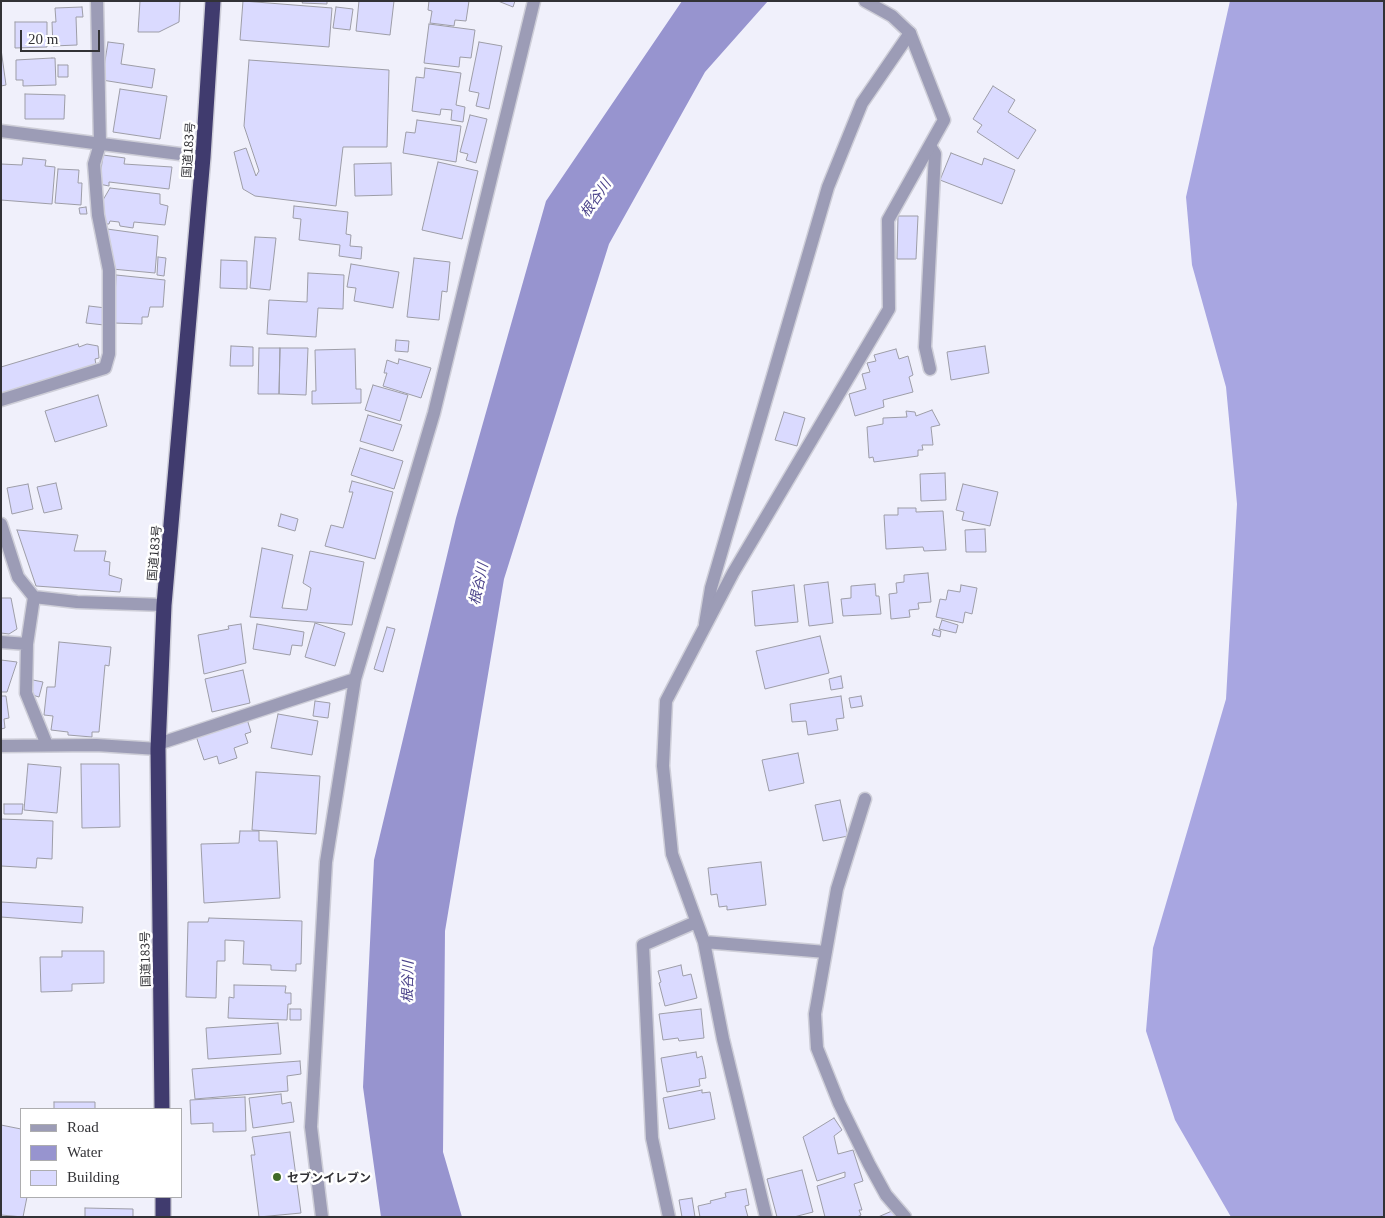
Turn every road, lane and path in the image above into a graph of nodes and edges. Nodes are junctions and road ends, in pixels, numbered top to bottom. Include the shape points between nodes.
1 (98, 1) edge
2 (213, 1) edge
3 (534, 1) edge
4 (865, 1) edge
5 (910, 33) junction
6 (1, 131) edge
7 (100, 144) junction
8 (930, 146) junction
9 (203, 157) junction
10 (930, 369) dead end
11 (1, 400) edge
12 (1, 524) edge
13 (3, 537) edge
14 (34, 597) junction
15 (164, 605) junction
16 (705, 626) junction
17 (1, 642) edge
18 (26, 644) junction
19 (355, 679) junction
20 (47, 745) junction
21 (1, 746) edge
22 (158, 746) junction
23 (865, 799) dead end
24 (696, 922) junction
25 (704, 942) junction
26 (826, 952) junction
27 (162, 1108) edge
28 (163, 1198) edge
29 (163, 1217) edge
30 (322, 1217) edge
31 (669, 1217) edge
32 (766, 1217) edge
33 (905, 1217) edge

1 - 7 street
2 - 9 highway, 国道183号
3 - 19 street via 434,413
4 - 5 street via 892,16
5 - 8 street via 944,120
5 - 16 street via 862,102 828,187 711,588
6 - 7 street
7 - 9 street
7 - 11 street via 94,164 110,296 109,354 105,368
8 - 10 street via 935,154 925,347
8 - 16 street via 888,220 889,309
9 - 15 highway, 国道183号
12 - 13 street
13 - 14 street via 18,577
14 - 15 street
14 - 18 street
15 - 22 highway, 国道183号
16 - 24 street via 666,701 663,766 672,854
17 - 18 street
18 - 20 street via 26,693
19 - 22 street
19 - 30 street via 326,862 311,1127
20 - 21 street
20 - 22 street
22 - 27 highway, 国道183号
23 - 26 street via 836,889
24 - 25 street
24 - 31 street via 642,945 652,1138
25 - 26 street
25 - 32 street via 723,1038
26 - 33 street via 815,1014 817,1048 838,1103 869,1164 886,1195
28 - 29 highway

